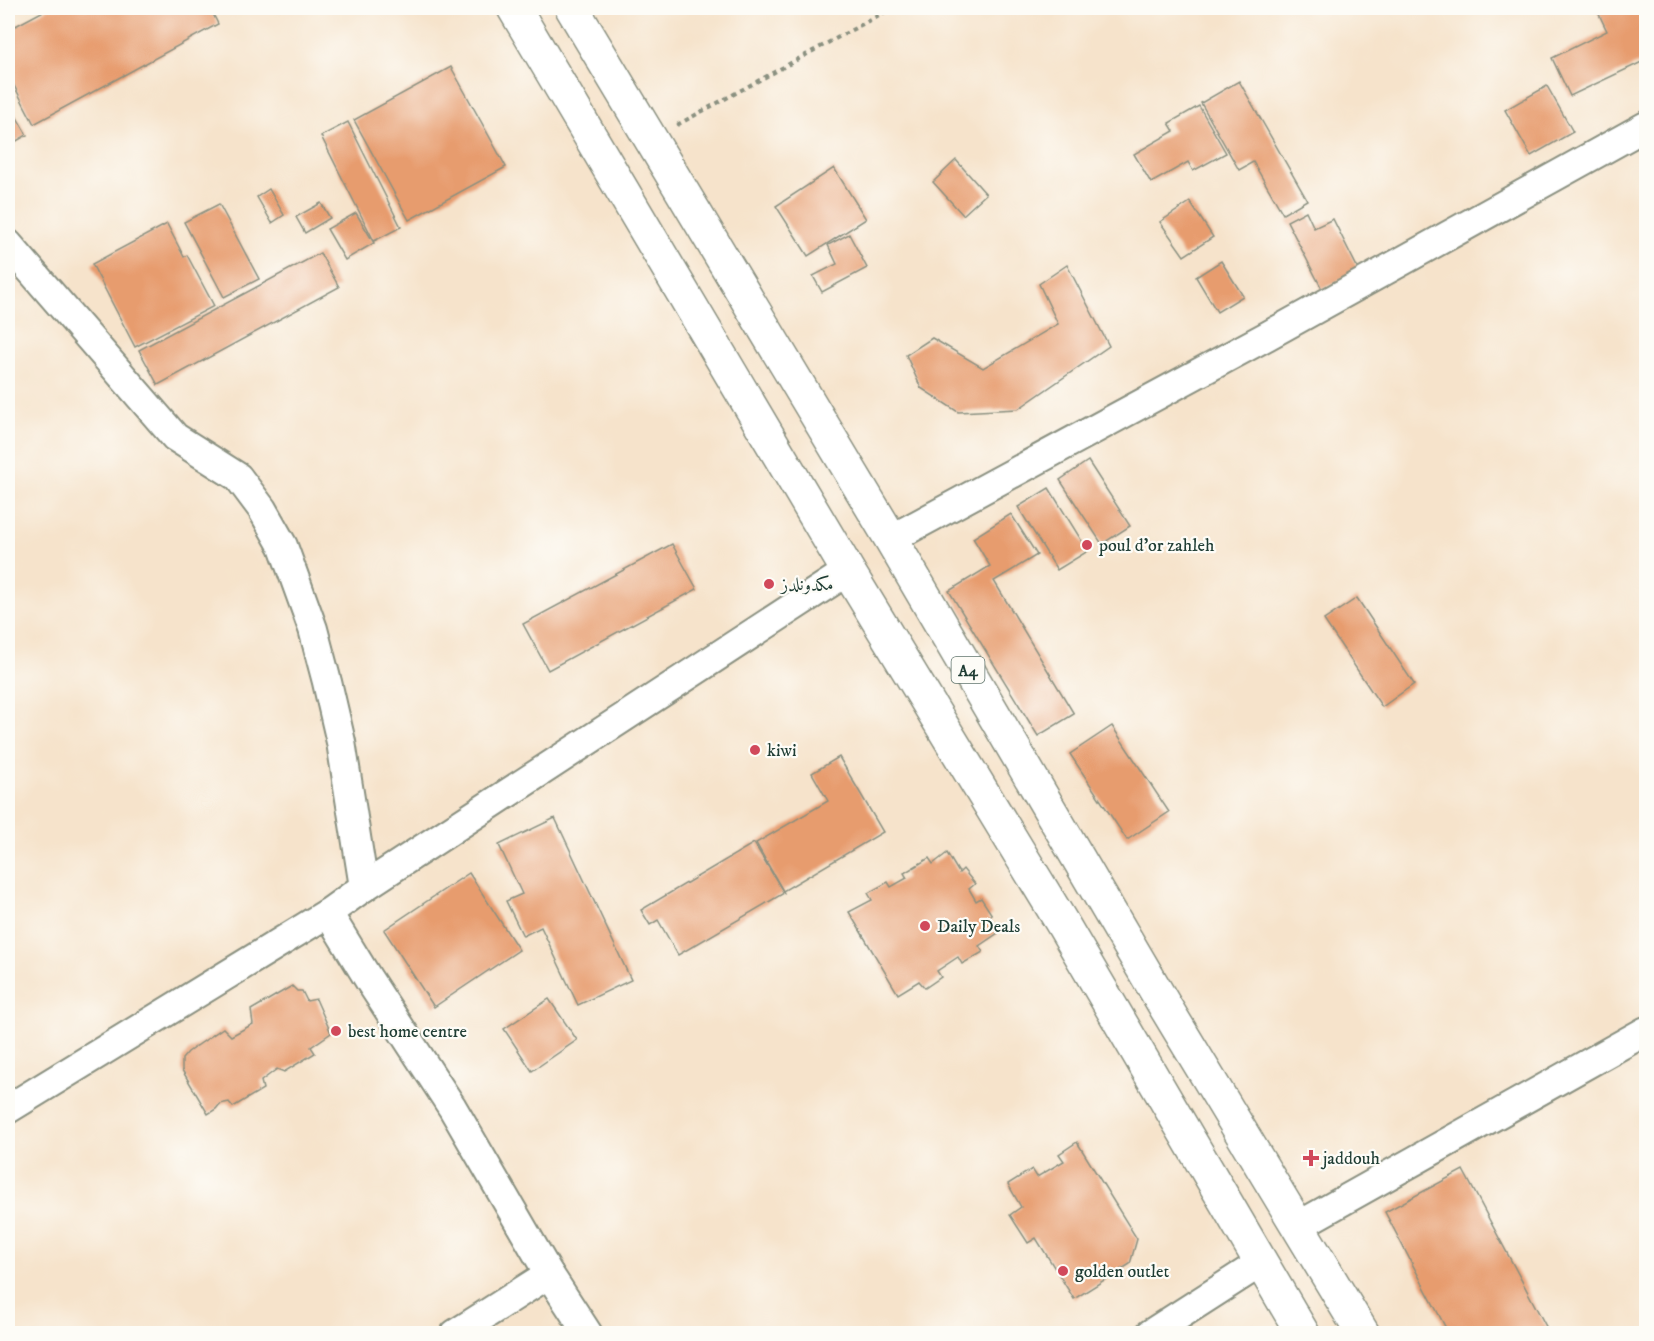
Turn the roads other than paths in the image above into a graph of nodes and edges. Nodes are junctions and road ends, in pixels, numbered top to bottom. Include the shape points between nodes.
1 (514, 8) edge
2 (572, 8) edge
3 (1647, 126) edge
4 (8, 244) edge
5 (891, 539) junction
6 (848, 571) junction
7 (364, 888) junction
8 (328, 913) junction
9 (1647, 1031) edge
10 (8, 1109) edge
11 (1298, 1226) junction
12 (1262, 1262) junction
13 (549, 1274) junction
14 (455, 1334) edge
15 (588, 1334) edge
16 (1150, 1334) edge
17 (1303, 1334) edge
18 (1363, 1334) edge

1 - 6 highway
2 - 5 highway, A4
3 - 5 street
4 - 7 street via 175,437 238,477 278,537 313,629 327,682 341,742
5 - 11 highway, A4
6 - 7 street
6 - 12 highway
7 - 8 street
8 - 10 street
8 - 13 street via 452,1107
9 - 11 street
11 - 18 highway, A4
12 - 16 street
12 - 17 highway
13 - 14 street
13 - 15 street

